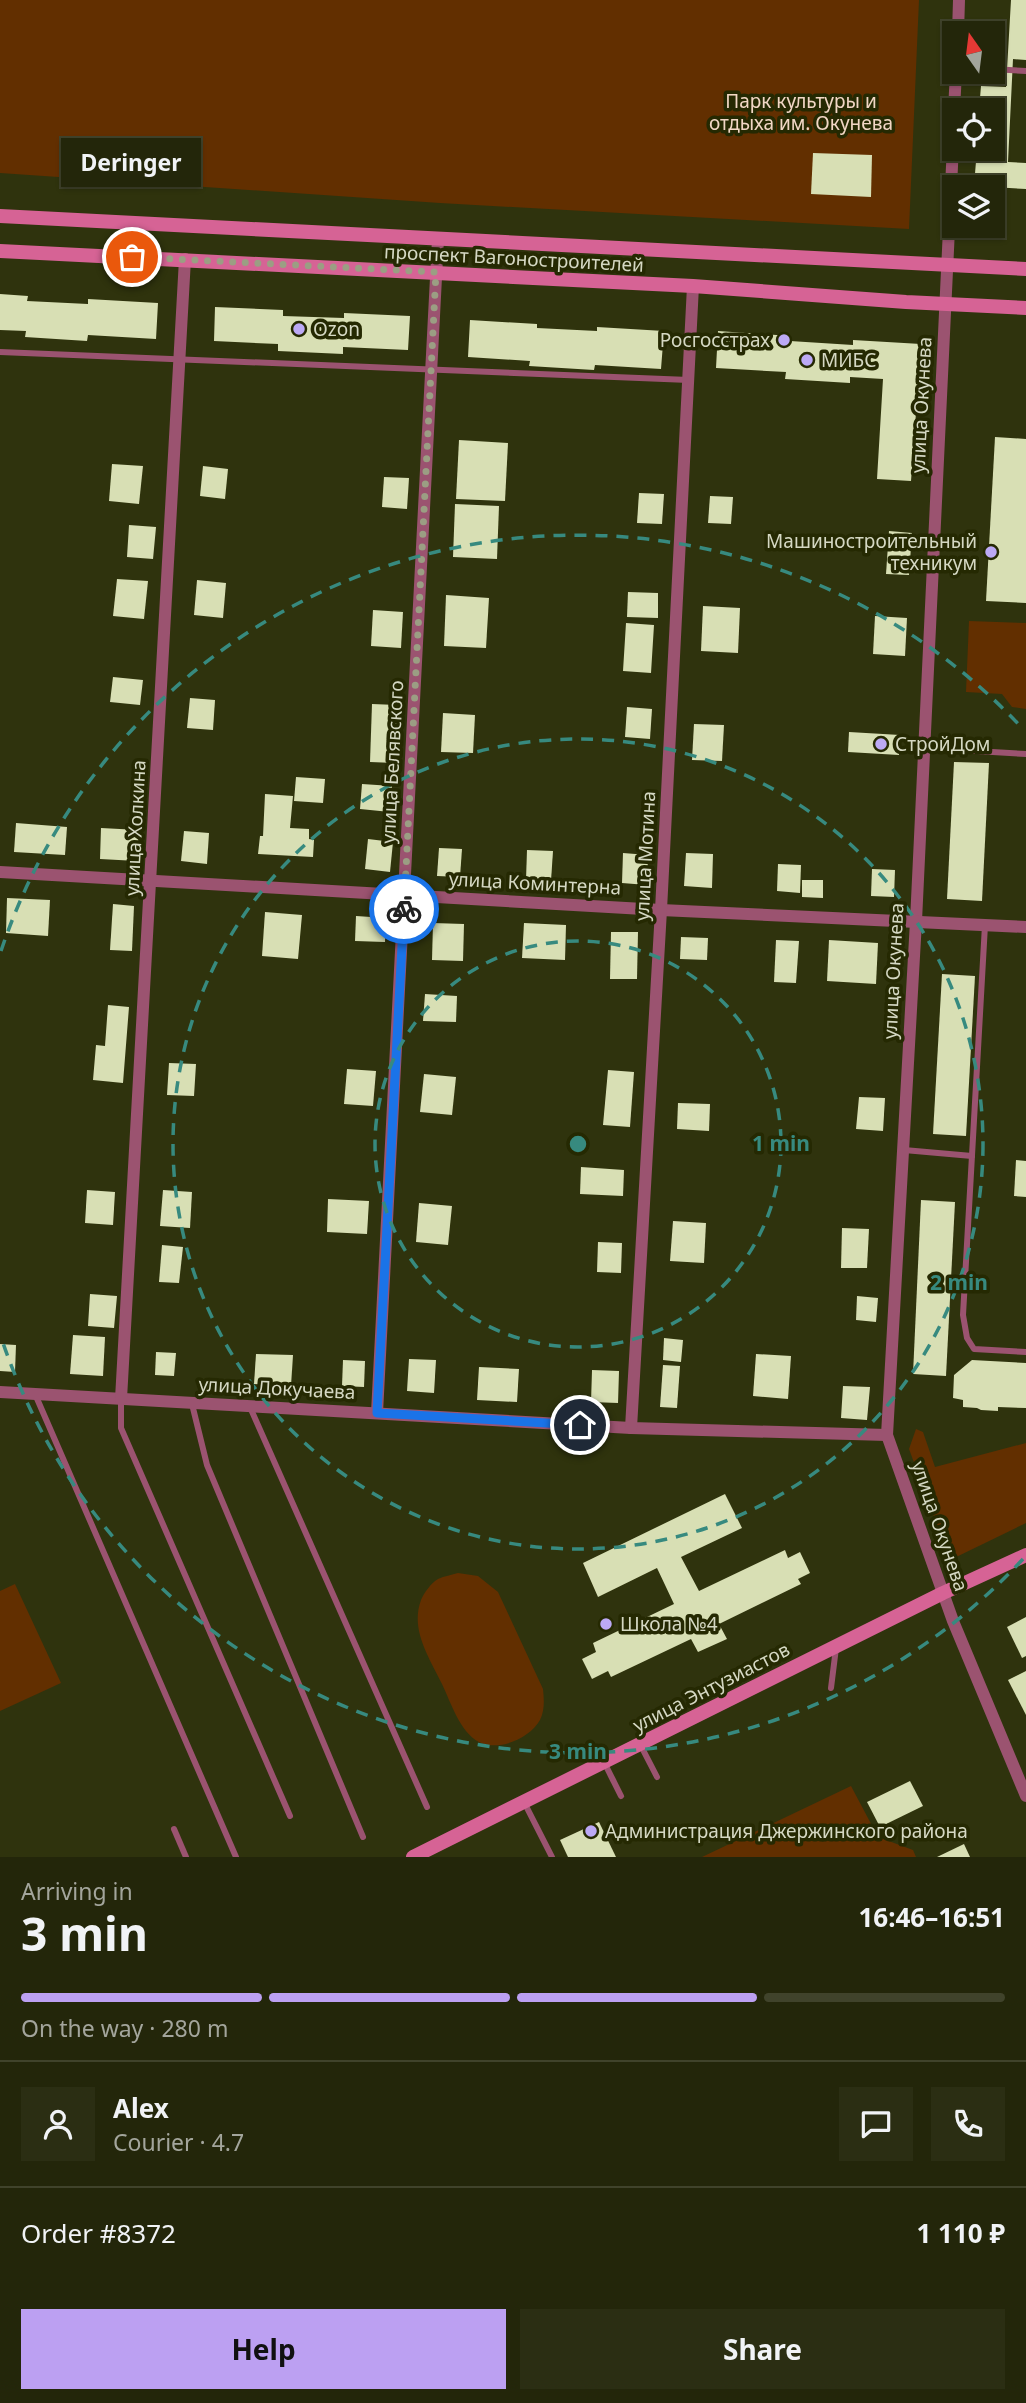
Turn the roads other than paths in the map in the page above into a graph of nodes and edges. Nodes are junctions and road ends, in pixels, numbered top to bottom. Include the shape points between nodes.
1 (959, 0) edge
2 (958, 21) edge
3 (1005, 70) edge
4 (1026, 71) edge
5 (952, 161) edge
6 (0, 216) edge
7 (438, 239) junction
8 (0, 251) edge
9 (185, 259) junction
10 (947, 265) junction
11 (1026, 269) edge
12 (436, 272) junction
13 (693, 286) junction
14 (945, 304) junction
15 (1026, 308) edge
16 (0, 352) edge
17 (180, 360) junction
18 (430, 369) junction
19 (688, 380) junction
20 (924, 748) junction
21 (1026, 754) edge
22 (0, 872) edge
23 (151, 882) junction
24 (405, 895) junction
25 (661, 910) junction
26 (916, 921) junction
27 (985, 925) junction
28 (1026, 928) edge
29 (903, 1150) junction
30 (972, 1156) junction
31 (1026, 1352) edge
32 (0, 1392) edge
33 (35, 1394) junction
34 (121, 1399) junction
35 (192, 1404) junction
36 (249, 1405) junction
37 (377, 1413) junction
38 (631, 1428) junction
39 (887, 1435) junction
40 (1026, 1555) edge
41 (943, 1592) junction
42 (837, 1646) junction
43 (831, 1688) dead end
44 (640, 1744) junction
45 (604, 1762) junction
46 (657, 1777) dead end
47 (621, 1796) dead end
48 (1026, 1796) edge
49 (524, 1802) junction
50 (427, 1807) dead end
51 (290, 1816) dead end
52 (174, 1829) dead end
53 (363, 1837) dead end
54 (186, 1857) edge
55 (236, 1857) edge
56 (413, 1857) edge
57 (552, 1857) edge

1 - 2 street
3 - 4 lane
5 - 10 street, улица Окунева
6 - 7 main road, проспект Вагоностроителей
7 - 10 main road, проспект Вагоностроителей
7 - 12 street, улица Белявского
8 - 9 main road, проспект Вагоностроителей
9 - 12 main road, проспект Вагоностроителей
9 - 17 street, улица Холкина
10 - 11 main road, проспект Вагоностроителей
10 - 14 street, улица Окунева
12 - 13 main road, проспект Вагоностроителей
12 - 18 street, улица Белявского
13 - 14 main road, проспект Вагоностроителей
13 - 19 street, улица Мотина
14 - 15 main road, проспект Вагоностроителей
14 - 20 street, улица Окунева
16 - 17 lane
17 - 18 lane
17 - 23 street, улица Холкина
18 - 19 lane
18 - 24 street, улица Белявского
19 - 25 street, улица Мотина
20 - 21 lane
20 - 26 street, улица Окунева
22 - 23 street, улица Коминтерна
23 - 24 street, улица Коминтерна
23 - 34 street, улица Холкина
24 - 25 street, улица Коминтерна
24 - 37 street, улица Белявского
25 - 26 street, улица Коминтерна
25 - 38 street, улица Мотина
26 - 27 street, улица Коминтерна
26 - 29 street, улица Окунева
27 - 28 street, улица Коминтерна
27 - 30 lane
29 - 30 lane
29 - 39 street, улица Окунева
30 - 31 lane via 962,1315 967,1338 974,1349
32 - 33 street, улица Докучаева
33 - 34 street, улица Докучаева
33 - 55 lane
34 - 35 street, улица Докучаева
34 - 51 lane via 121,1428
35 - 36 street, улица Докучаева
35 - 53 lane via 207,1465
36 - 37 street, улица Докучаева
36 - 50 lane
37 - 38 street, улица Докучаева
38 - 39 street, улица Докучаева
39 - 41 street, улица Окунева
40 - 41 main road, улица Энтузиастов
41 - 42 main road, улица Энтузиастов
41 - 48 street, улица Окунева
42 - 43 lane
42 - 44 main road, улица Энтузиастов
44 - 45 main road, улица Энтузиастов
44 - 46 lane
45 - 47 lane
45 - 49 main road, улица Энтузиастов
49 - 56 main road, улица Энтузиастов
49 - 57 lane
52 - 54 lane

